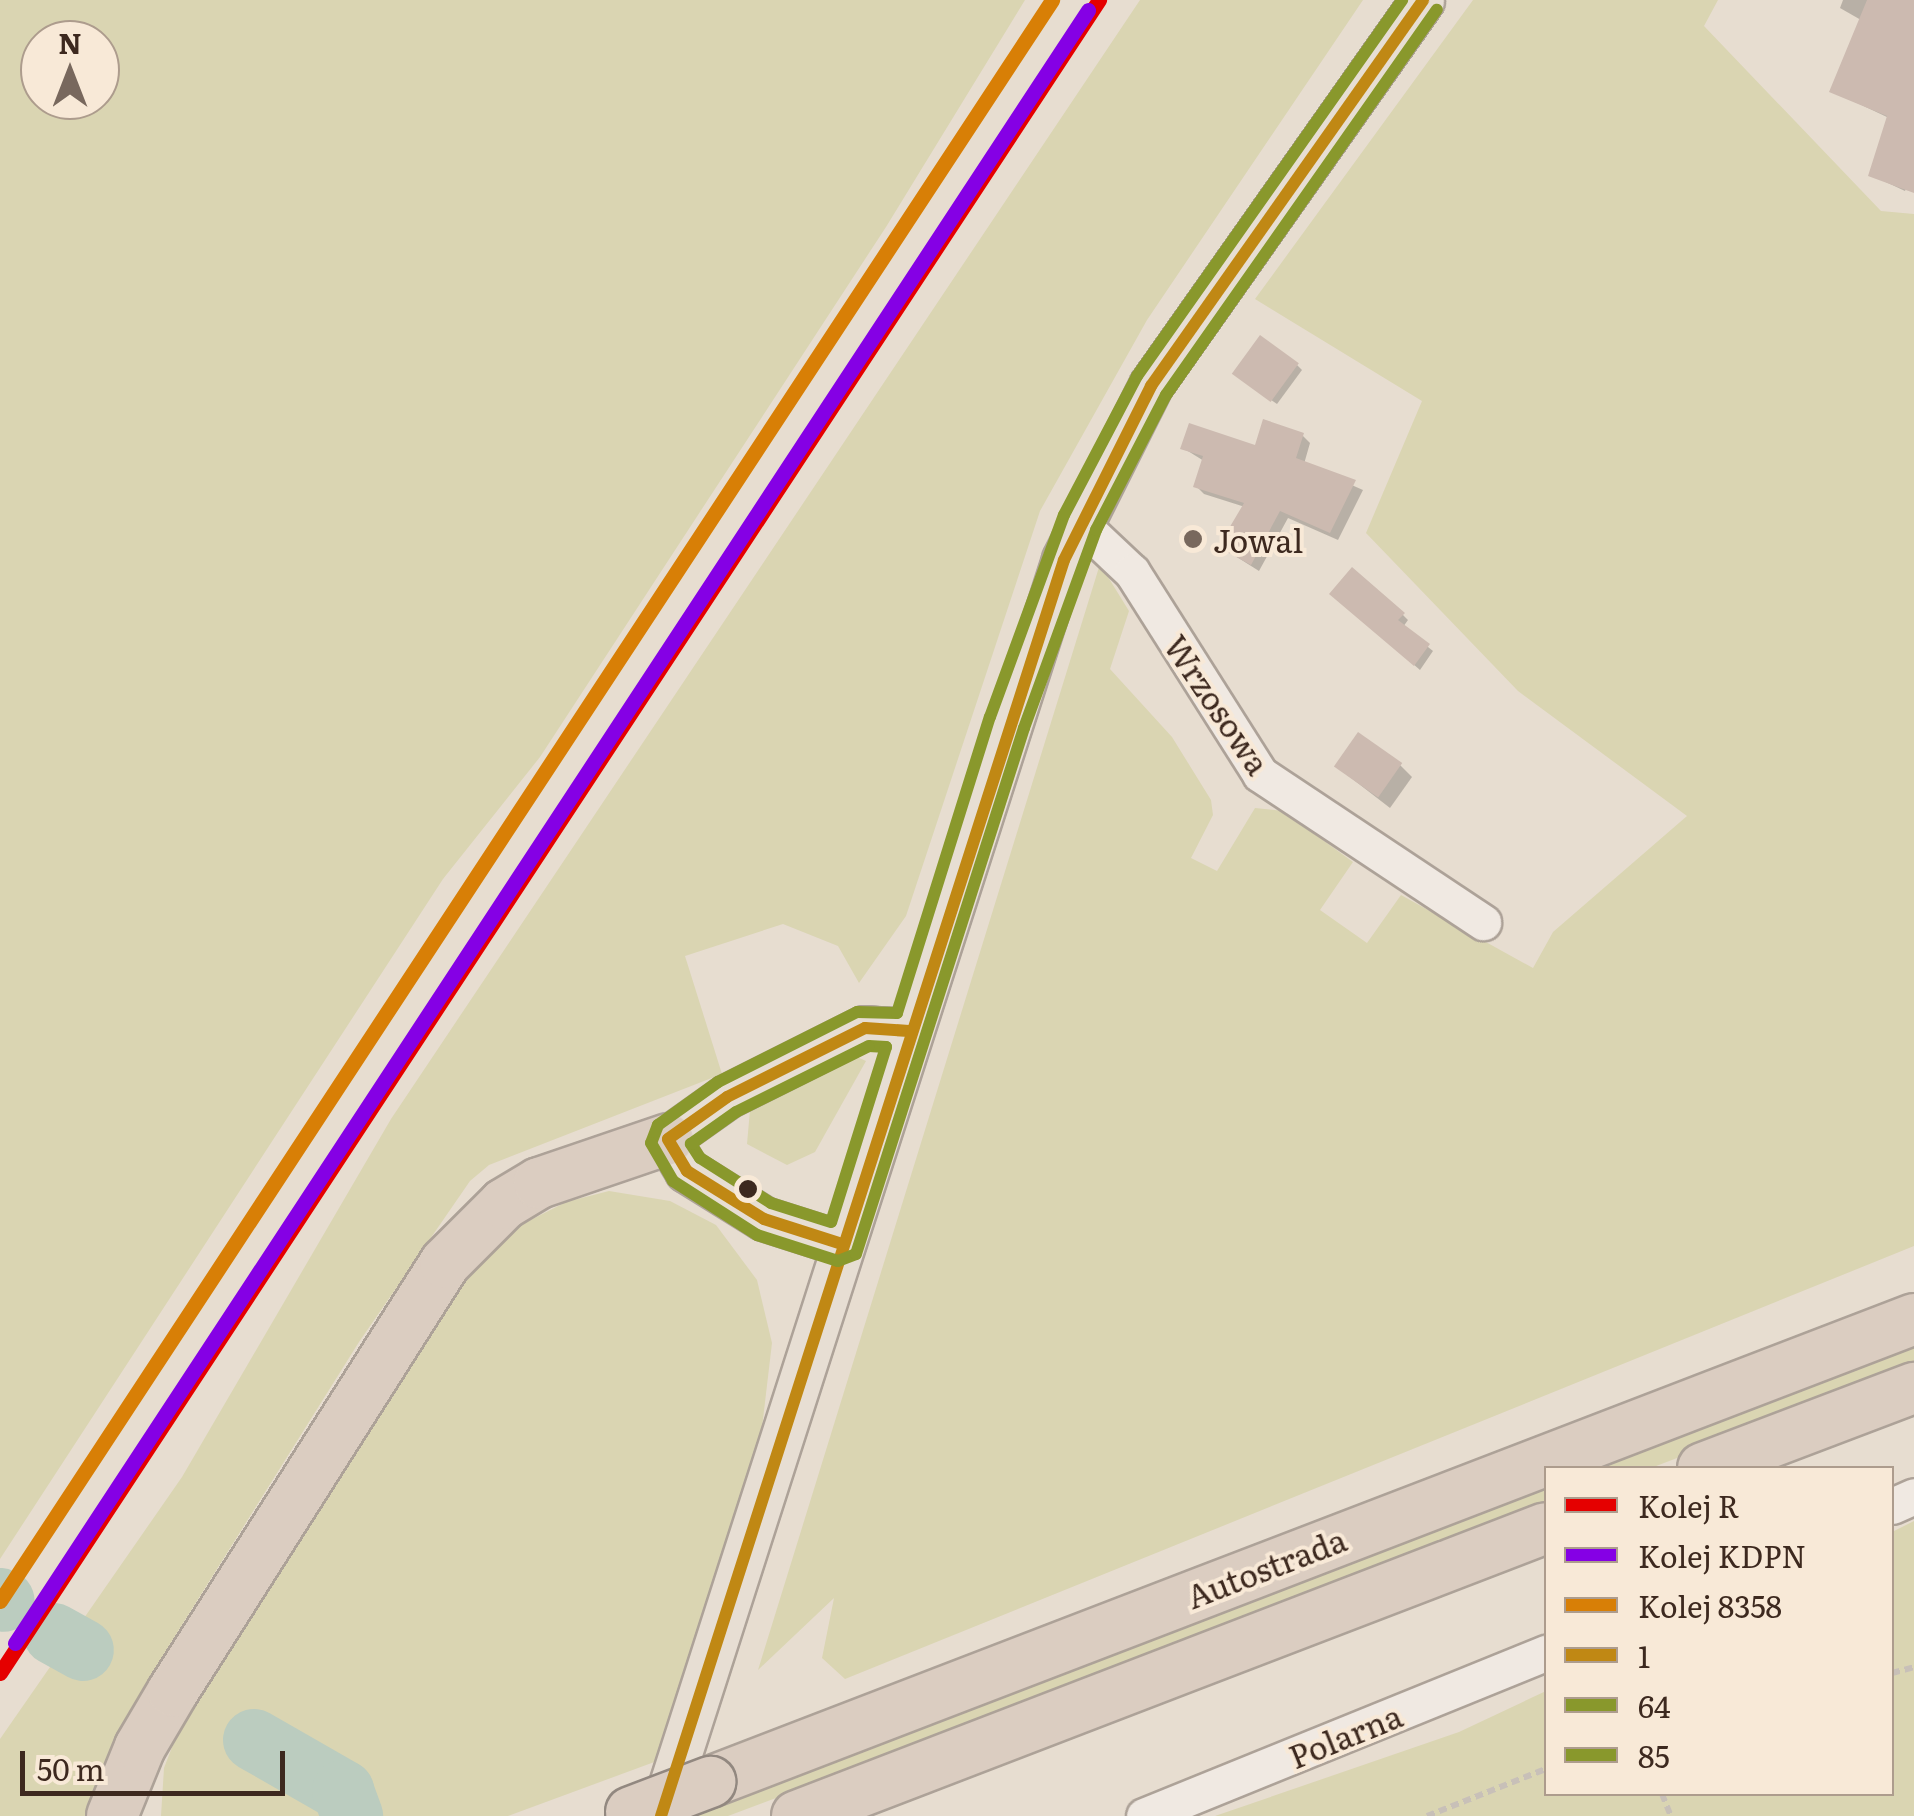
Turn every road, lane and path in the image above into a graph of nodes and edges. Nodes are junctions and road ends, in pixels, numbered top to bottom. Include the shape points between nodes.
1 (1422, 0) edge
2 (1080, 522) junction
3 (1483, 922) dead end
4 (909, 1031) junction
5 (668, 1139) junction
6 (842, 1244) junction
7 (1914, 1319) edge
8 (1914, 1388) edge
9 (1708, 1466) edge
10 (1544, 1529) edge
11 (1544, 1654) edge
12 (173, 1690) junction
13 (1544, 1770) edge
14 (637, 1815) edge
15 (112, 1816) edge
16 (147, 1816) edge
17 (797, 1816) edge
18 (1144, 1816) edge
19 (1428, 1816) edge

1 - 2 main road via 1151,386
2 - 3 street, Wrzosowa via 1132,572 1260,774
2 - 4 main road via 1007,722
4 - 5 main road via 865,1028 726,1098
4 - 6 main road
5 - 6 main road via 687,1170 764,1219
5 - 12 highway via 559,1174 504,1204 472,1232 422,1295
6 - 14 main road
7 - 14 highway, Autostrada, bridge
8 - 9 highway
10 - 17 highway, Autostrada
11 - 18 street, Polarna
12 - 15 highway via 140,1746
12 - 16 highway via 150,1761
13 - 19 path

